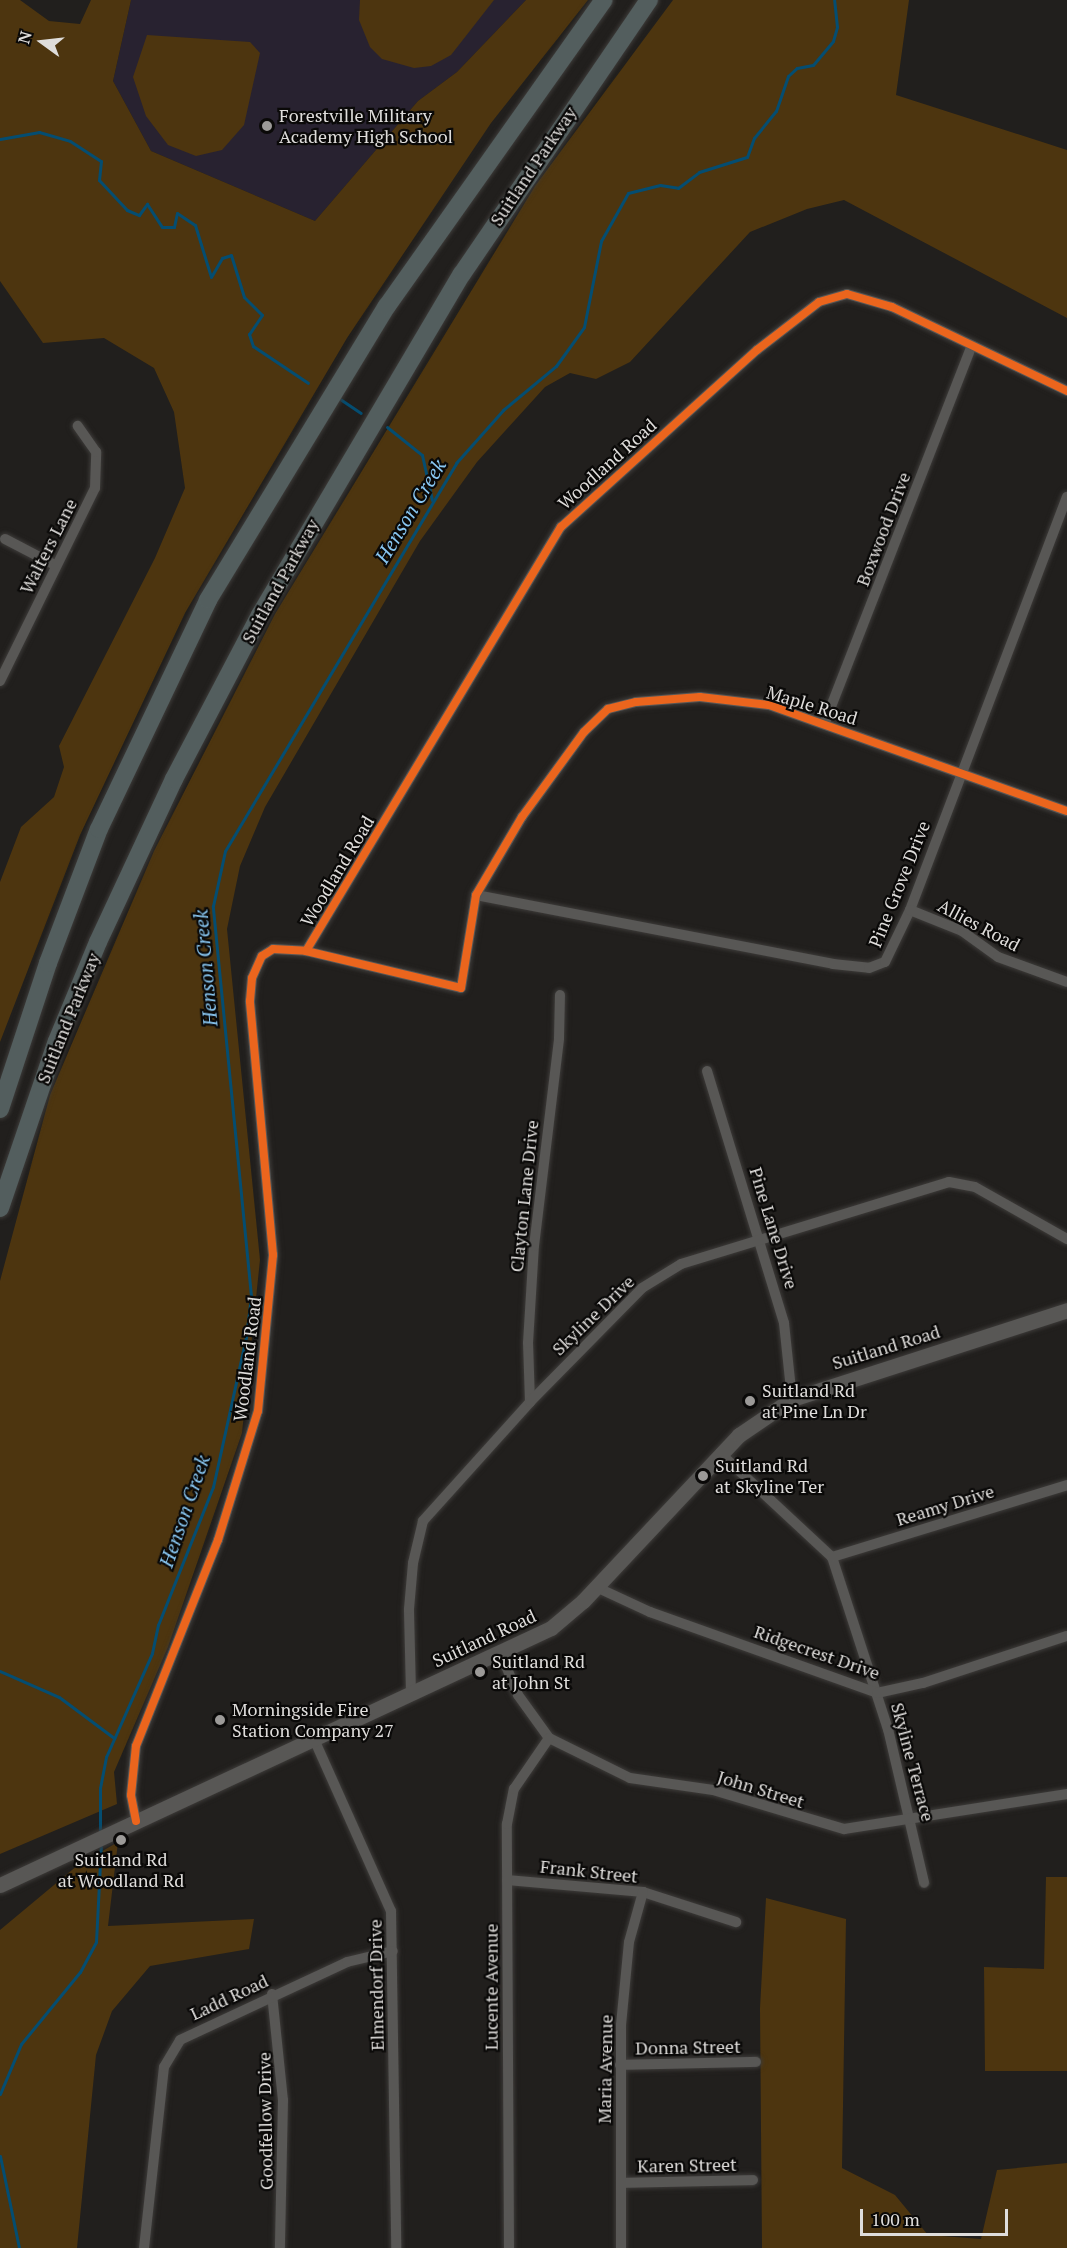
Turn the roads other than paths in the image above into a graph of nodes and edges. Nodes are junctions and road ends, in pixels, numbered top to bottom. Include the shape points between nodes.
1 (604, 0) edge
2 (649, 0) edge
3 (971, 348) junction
4 (1067, 391) edge
5 (78, 426) dead end
6 (1067, 497) edge
7 (5, 539) dead end
8 (56, 565) junction
9 (3, 665) edge
10 (0, 681) edge
11 (825, 722) junction
12 (960, 773) junction
13 (1067, 812) edge
14 (476, 895) junction
15 (910, 910) junction
16 (306, 951) junction
17 (1067, 982) edge
18 (560, 995) dead end
19 (707, 1071) dead end
20 (0, 1109) edge
21 (0, 1208) edge
22 (762, 1239) junction
23 (1067, 1239) edge
24 (1067, 1310) edge
25 (792, 1399) junction
26 (530, 1402) junction
27 (720, 1454) junction
28 (1067, 1485) edge
29 (832, 1557) junction
30 (596, 1587) junction
31 (1067, 1636) edge
32 (501, 1654) junction
33 (411, 1693) junction
34 (877, 1693) junction
35 (549, 1738) junction
36 (314, 1739) junction
37 (1067, 1794) edge
38 (913, 1820) junction
39 (136, 1821) junction
40 (507, 1880) junction
41 (924, 1883) dead end
42 (0, 1885) edge
43 (643, 1892) junction
44 (736, 1922) dead end
45 (393, 1951) junction
46 (272, 1994) junction
47 (756, 2062) dead end
48 (620, 2065) junction
49 (753, 2180) dead end
50 (621, 2183) junction
51 (144, 2248) edge
52 (280, 2248) edge
53 (396, 2248) edge
54 (508, 2248) edge
55 (621, 2248) edge

1 - 20 highway, Suitland Parkway via 381,313 208,600 95,840 42,980
2 - 21 highway, Suitland Parkway via 433,320 251,632 169,790 98,942 57,1041
3 - 4 street, Woodland Road
3 - 11 street, Boxwood Drive
3 - 16 street, Woodland Road via 892,307 847,294 830,297 757,350 591,496 550,544
5 - 8 street, Walters Lane via 96,452 98,475
6 - 12 street, Pine Grove Drive
7 - 8 street
8 - 9 street, Walters Lane
9 - 10 street, Walters Lane
11 - 12 street, Maple Road
11 - 14 street, Maple Road via 738,699 662,699 608,709 553,769
12 - 13 street, Maple Road
12 - 15 street, Pine Grove Drive
14 - 15 street, Pine Grove Drive via 869,968 885,962
14 - 16 street, Maple Road via 461,988
15 - 17 street, Allies Road via 962,931 998,957
16 - 39 street, Woodland Road via 273,949 262,956 252,978 273,1255 264,1365 239,1482 136,1746 131,1795
18 - 26 street, Clayton Lane Drive via 559,1038 534,1246 528,1343
19 - 22 street, Pine Lane Drive
22 - 23 street, Skyline Drive via 949,1182 975,1187
22 - 25 street, Pine Lane Drive via 784,1323
22 - 26 street, Skyline Drive via 681,1264 642,1288
24 - 25 main road, Suitland Road
25 - 27 main road, Suitland Road via 757,1420
26 - 33 street, Skyline Drive via 423,1521 414,1554 409,1609
27 - 29 street, Skyline Terrace
27 - 30 main road, Suitland Road
28 - 29 street, Reamy Drive
29 - 34 street, Skyline Terrace
30 - 32 main road, Suitland Road via 551,1628
30 - 34 street, Ridgecrest Drive via 632,1605
31 - 34 street, Ridgecrest Drive via 923,1683
32 - 33 main road, Suitland Road
32 - 35 street, John Street via 518,1695
33 - 36 main road, Suitland Road
34 - 38 street, Skyline Terrace
35 - 38 street, John Street via 630,1778 713,1790 820,1824 844,1829
35 - 40 street, Lucente Avenue via 525,1768 510,1802
36 - 39 main road, Suitland Road
36 - 45 street, Elmendorf Drive via 392,1911
37 - 38 street, John Street
38 - 41 street, Skyline Terrace
39 - 42 main road, Suitland Road
40 - 43 street, Frank Street
40 - 54 street, Lucente Avenue
43 - 44 street, Frank Street
43 - 48 street, Maria Avenue via 624,1977
45 - 46 street, Ladd Road via 347,1962
45 - 53 street, Elmendorf Drive
46 - 51 street, Ladd Road via 196,2029 172,2050 158,2102
46 - 52 street, Goodfellow Drive via 283,2088
47 - 48 street, Donna Street
48 - 50 street, Maria Avenue
49 - 50 street, Karen Street
50 - 55 street, Maria Avenue

